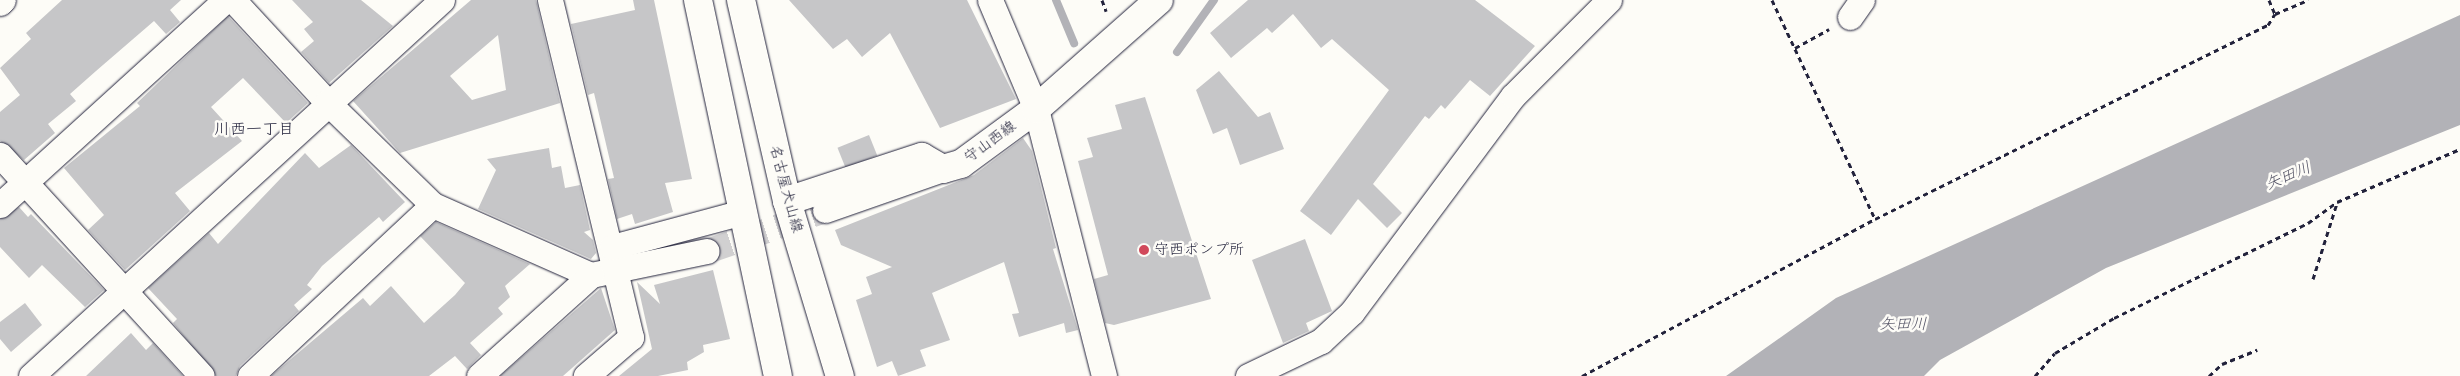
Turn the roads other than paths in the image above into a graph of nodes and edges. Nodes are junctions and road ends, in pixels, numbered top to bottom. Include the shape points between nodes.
1 (3, 0) edge
2 (225, 0) edge
3 (234, 0) edge
4 (442, 0) edge
5 (550, 0) edge
6 (698, 0) edge
7 (740, 0) edge
8 (990, 0) edge
9 (1159, 0) edge
10 (1610, 0) edge
11 (0, 3) edge
12 (327, 102) junction
13 (1036, 109) junction
14 (0, 155) edge
15 (943, 169) junction
16 (25, 182) junction
17 (787, 201) junction
18 (0, 205) edge
19 (433, 205) junction
20 (825, 210) tunnel mouth
21 (743, 212) junction
22 (707, 250) tunnel mouth
23 (615, 259) junction
24 (591, 275) junction
25 (123, 289) junction
26 (770, 340) junction
27 (31, 376) edge
28 (202, 376) edge
29 (250, 376) edge
30 (479, 376) edge
31 (586, 376) edge
32 (778, 376) edge
33 (789, 376) edge
34 (840, 376) edge
35 (1104, 376) edge
36 (1248, 376) edge

1 - 11 street
2 - 16 street
3 - 12 street
4 - 12 street
5 - 23 street
6 - 21 main road
7 - 17 main road, 名古屋犬山線
8 - 13 street
9 - 13 main road, 守山西線
10 - 36 street via 1514,96 1352,312 1321,341
12 - 19 street
12 - 25 street
13 - 15 main road, 守山西線 via 960,164
13 - 35 street
14 - 16 street
15 - 17 main road via 922,157
15 - 20 street
16 - 18 street
16 - 25 street
17 - 34 main road, 名古屋犬山線
19 - 24 street
19 - 29 street
21 - 23 street
21 - 26 main road
22 - 23 street
23 - 24 street
23 - 31 street via 631,337
24 - 30 street
25 - 27 street
25 - 28 street
26 - 32 main road
26 - 33 street via 780,346

